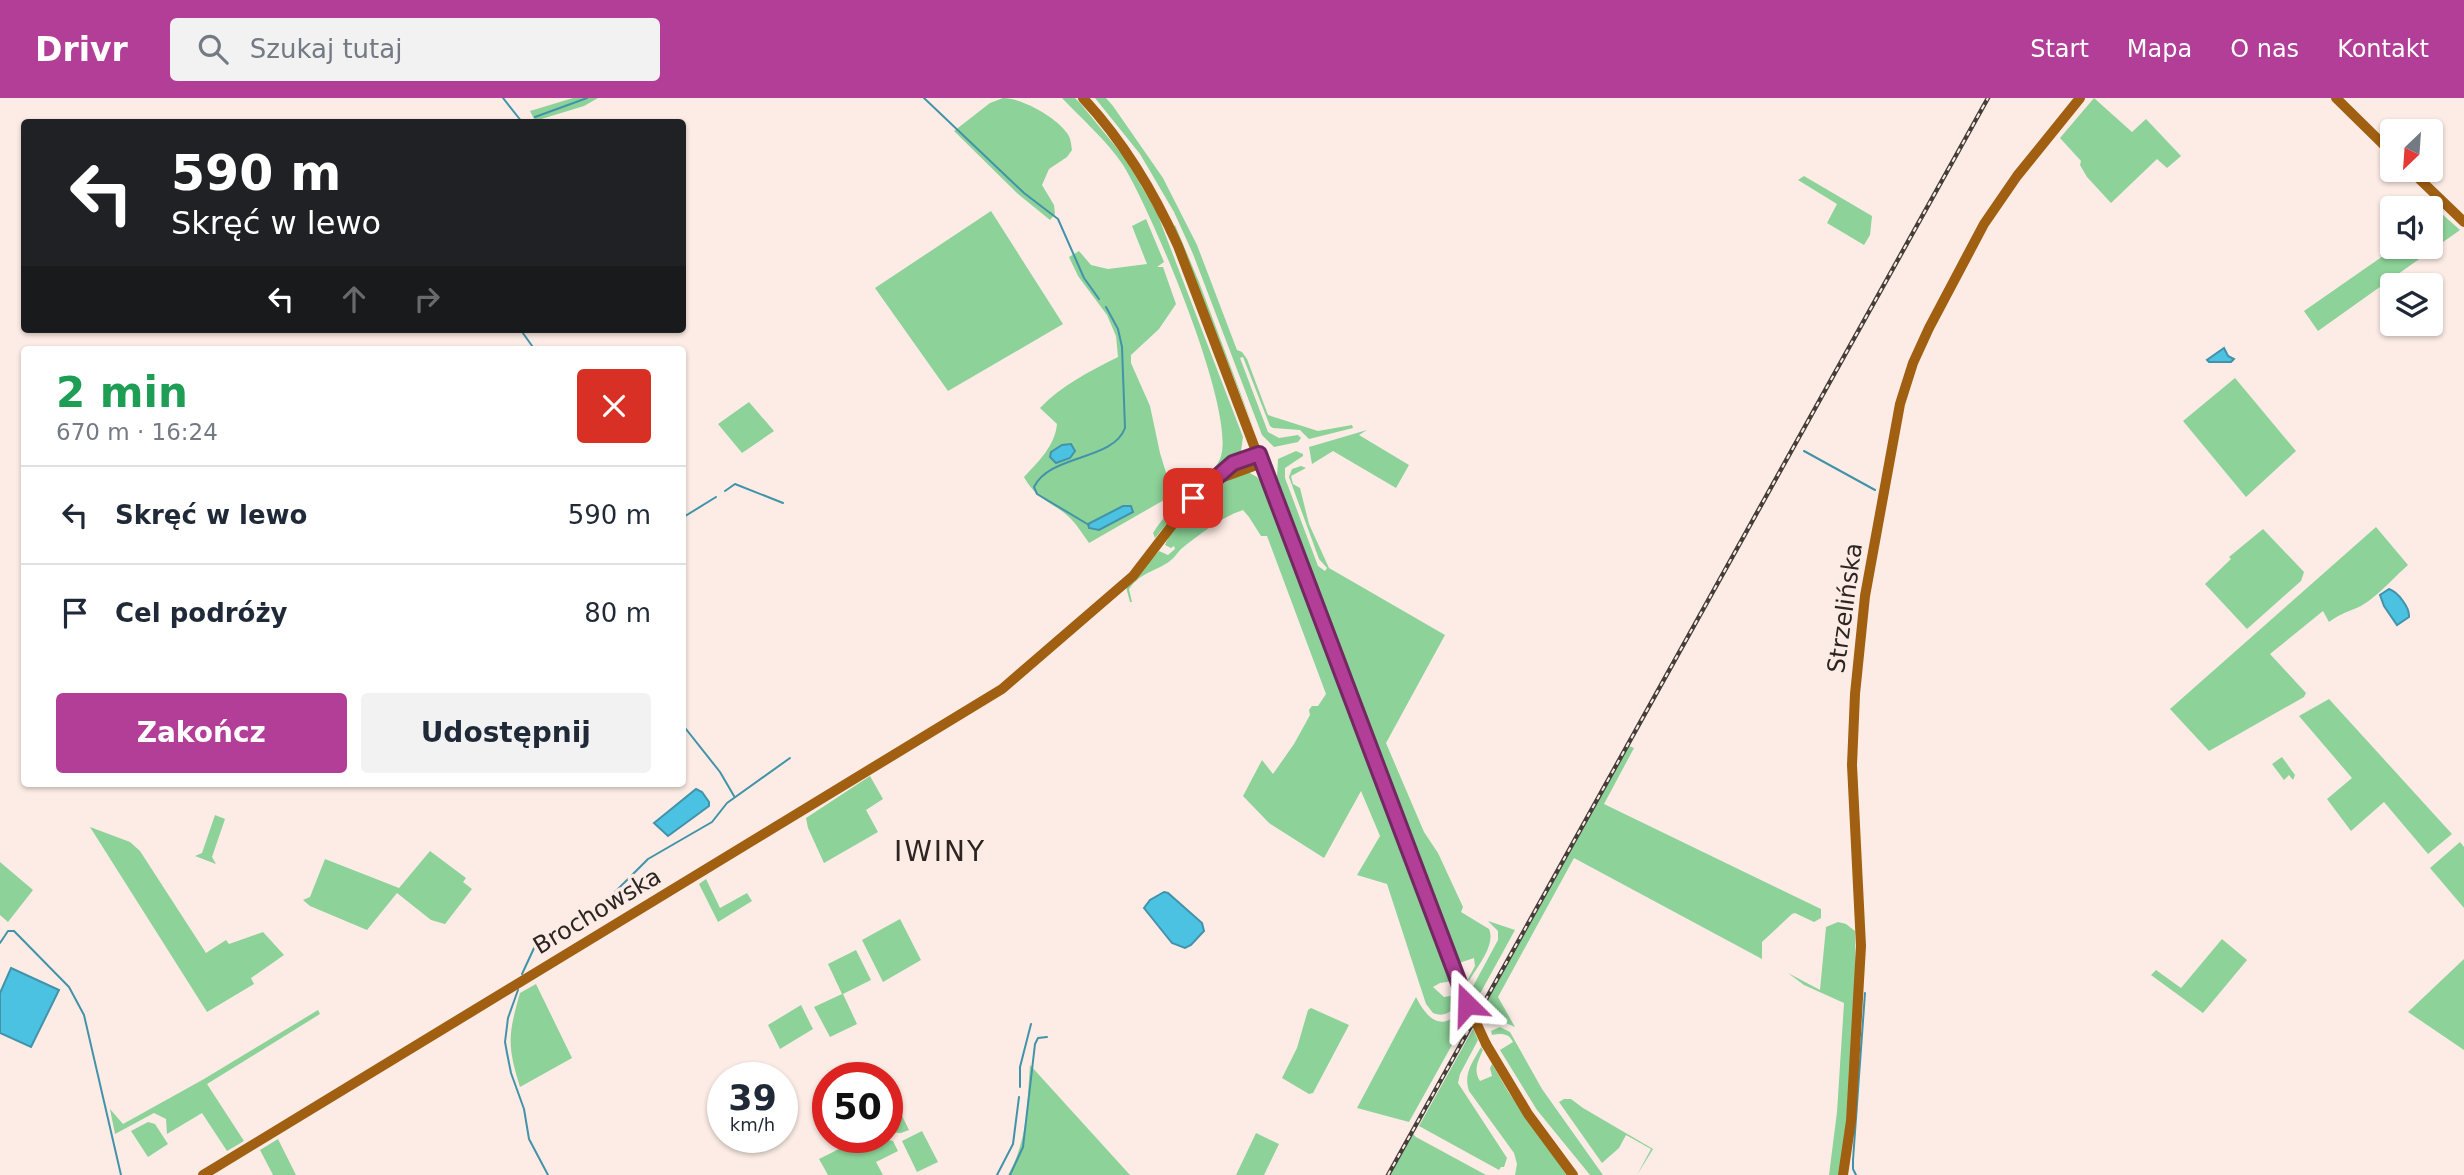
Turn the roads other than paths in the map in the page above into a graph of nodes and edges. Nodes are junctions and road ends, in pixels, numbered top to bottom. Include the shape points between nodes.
1 (1083, 98) edge
2 (2080, 98) edge
3 (2336, 98) edge
4 (2380, 141) edge
5 (2422, 182) edge
6 (2464, 222) edge
7 (1260, 459) junction
8 (1537, 1126) junction
9 (203, 1175) edge
10 (1573, 1175) edge
11 (1579, 1175) edge
12 (1843, 1175) edge

1 - 7 main road via 1120,142 1163,213
2 - 12 main road, Strzelińska via 1984,224 1929,328 1900,404 1865,596 1854,694 1852,765 1861,946 1851,1121
3 - 4 main road
5 - 6 main road
7 - 8 main road, bridge via 1461,990 1486,1044
7 - 9 main road, Brochowska via 1214,480 1184,509 1133,576 1002,689
8 - 10 main road
8 - 11 main road

